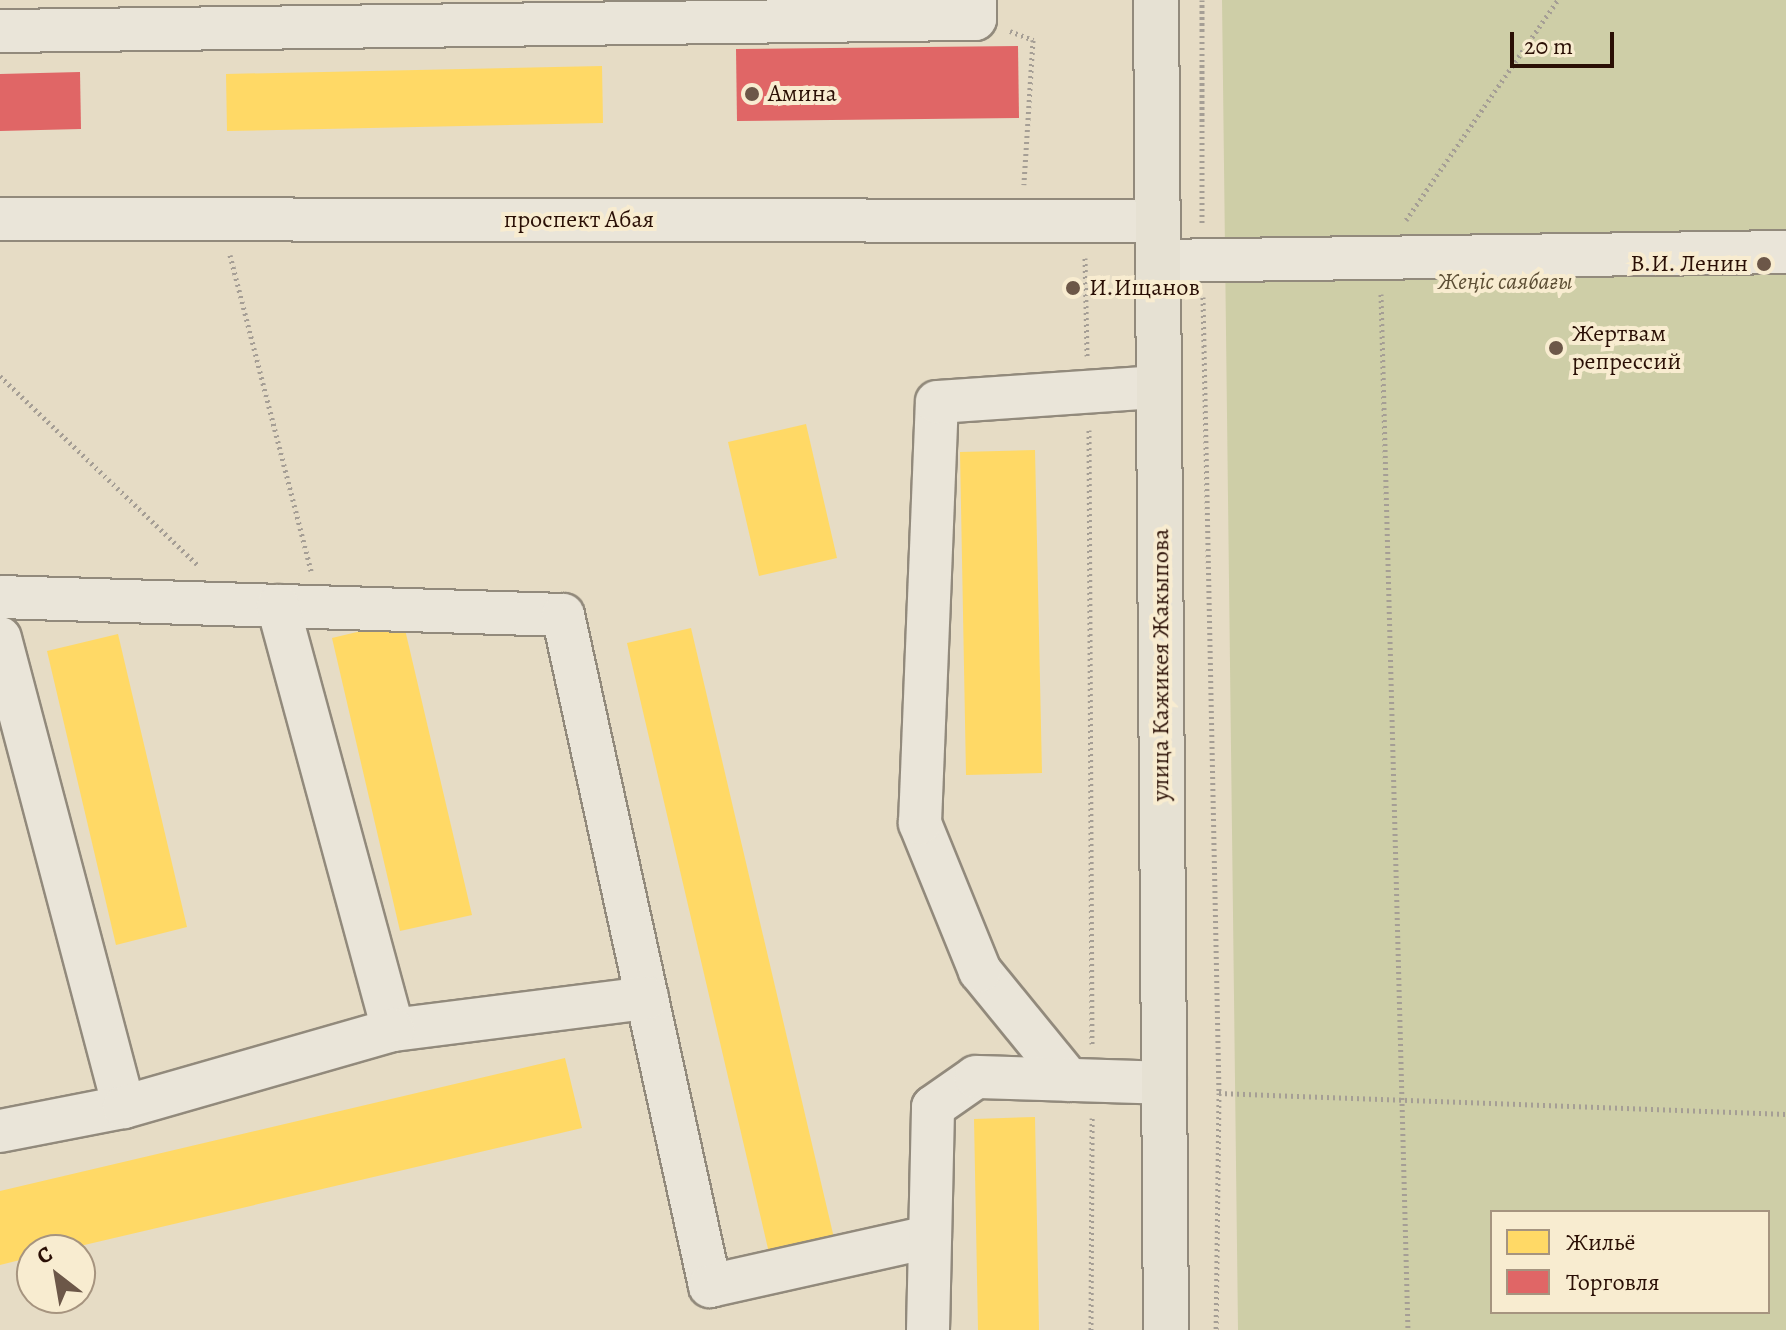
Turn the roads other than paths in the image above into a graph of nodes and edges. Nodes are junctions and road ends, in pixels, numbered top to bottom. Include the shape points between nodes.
1 (1156, 0) edge
2 (975, 9) edge
3 (591, 11) edge
4 (0, 31) edge
5 (0, 219) edge
6 (1158, 241) junction
7 (1786, 252) edge
8 (1159, 387) junction
9 (0, 597) edge
10 (278, 606) junction
11 (0, 638) edge
12 (647, 998) junction
13 (393, 1030) junction
14 (1080, 1080) junction
15 (1165, 1083) junction
16 (124, 1107) junction
17 (0, 1131) edge
18 (930, 1237) junction
19 (928, 1330) edge
20 (1166, 1330) edge

1 - 6 main road, улица Кажикея Жакыпова
2 - 3 street
3 - 4 street
5 - 6 street, проспект Абая via 1085,221
6 - 7 street, проспект Абая via 1202,261
6 - 8 main road, улица Кажикея Жакыпова
8 - 14 street via 937,402 920,823 980,971
8 - 15 main road, улица Кажикея Жакыпова
9 - 10 street
10 - 12 street via 563,615
10 - 13 street
11 - 16 street
12 - 13 street
12 - 18 street via 710,1286
13 - 16 street
14 - 15 street
14 - 18 street via 976,1077 933,1107
15 - 20 main road, улица Кажикея Жакыпова
16 - 17 street
18 - 19 street

